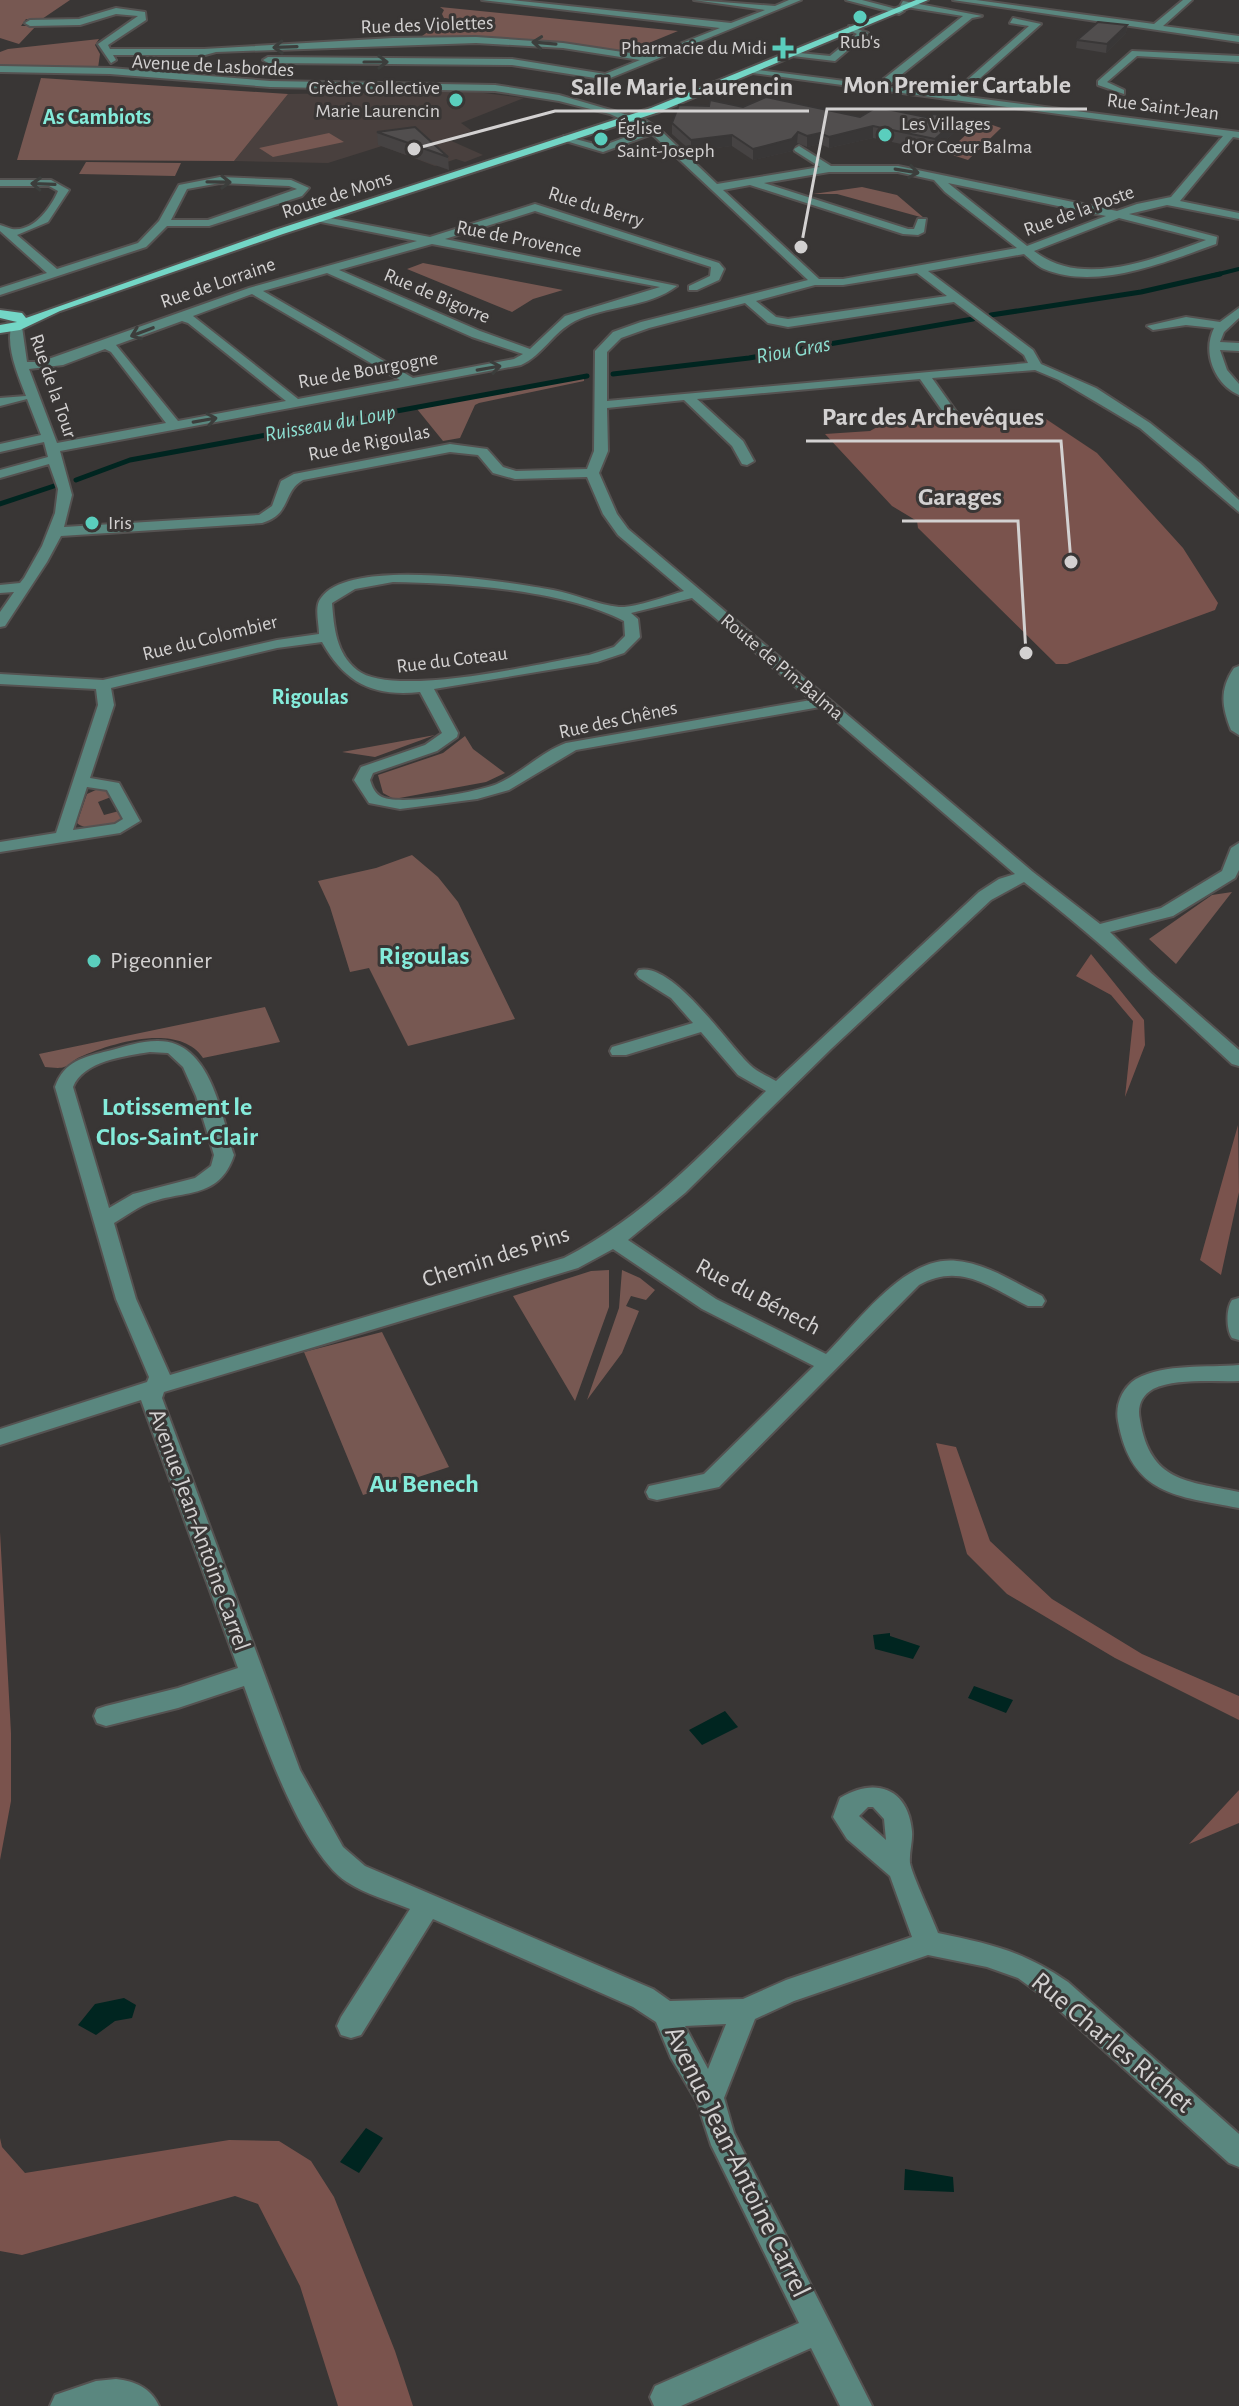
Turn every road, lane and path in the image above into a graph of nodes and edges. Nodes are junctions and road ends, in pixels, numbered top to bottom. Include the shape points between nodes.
1 (486, 0) edge
2 (698, 0) edge
3 (797, 0) edge
4 (850, 0) edge
5 (924, 0) edge
6 (957, 0) edge
7 (1188, 0) edge
8 (900, 7) edge
9 (776, 8) junction
10 (970, 15) junction
11 (983, 17) dead end
12 (996, 19) dead end
13 (30, 23) dead end
14 (732, 26) junction
15 (852, 28) junction
16 (1155, 28) junction
17 (1239, 39) edge
18 (109, 52) junction
19 (205, 52) junction
20 (789, 55) junction
21 (650, 59) junction
22 (1238, 59) edge
23 (0, 72) edge
24 (750, 72) junction
25 (1236, 72) dead end
26 (107, 74) junction
27 (602, 79) junction
28 (579, 85) dead end
29 (621, 86) dead end
30 (568, 89) dead end
31 (877, 89) junction
32 (1121, 92) dead end
33 (550, 97) junction
34 (593, 97) dead end
35 (952, 98) junction
36 (580, 103) junction
37 (630, 118) junction
38 (654, 130) junction
39 (1234, 134) edge
40 (564, 139) junction
41 (799, 149) edge
42 (829, 169) junction
43 (939, 179) junction
44 (750, 182) junction
45 (0, 183) edge
46 (968, 184) junction
47 (715, 188) junction
48 (949, 190) junction
49 (1170, 202) junction
50 (1117, 216) junction
51 (1239, 216) edge
52 (320, 219) junction
53 (922, 221) dead end
54 (164, 223) junction
55 (5, 230) edge
56 (429, 241) junction
57 (1027, 250) junction
58 (328, 269) junction
59 (919, 269) junction
60 (56, 274) junction
61 (815, 282) junction
62 (670, 286) junction
63 (693, 288) junction
64 (253, 290) junction
65 (0, 292) edge
66 (712, 294) junction
67 (955, 298) junction
68 (744, 301) junction
69 (726, 306) junction
70 (1239, 312) edge
71 (9, 317) edge
72 (183, 317) junction
73 (1153, 326) dead end
74 (1222, 326) junction
75 (0, 329) edge
76 (0, 339) edge
77 (107, 345) junction
78 (1213, 345) junction
79 (1239, 347) edge
80 (533, 354) junction
81 (23, 365) junction
82 (1036, 366) junction
83 (924, 376) junction
84 (412, 382) junction
85 (1239, 391) edge
86 (688, 397) junction
87 (21, 398) junction
88 (0, 402) edge
89 (296, 403) junction
90 (601, 405) junction
91 (956, 420) dead end
92 (174, 425) junction
93 (47, 446) junction
94 (0, 448) edge
95 (747, 461) dead end
96 (592, 473) junction
97 (0, 474) edge
98 (1239, 508) edge
99 (122, 527) junction
100 (55, 532) junction
101 (49, 547) junction
102 (0, 589) edge
103 (13, 595) edge
104 (699, 597) junction
105 (627, 615) junction
106 (0, 623) edge
107 (327, 637) junction
108 (1239, 671) edge
109 (0, 679) edge
110 (103, 685) junction
111 (425, 687) junction
112 (823, 702) junction
113 (1239, 730) edge
114 (83, 782) junction
115 (63, 837) junction
116 (0, 847) edge
117 (1239, 848) edge
118 (1027, 876) junction
119 (1234, 876) edge
120 (1103, 928) junction
121 (645, 974) dead end
122 (705, 1025) junction
123 (619, 1051) dead end
124 (1239, 1060) edge
125 (778, 1090) junction
126 (102, 1222) junction
127 (614, 1240) junction
128 (1035, 1301) dead end
129 (1239, 1305) edge
130 (1239, 1333) edge
131 (829, 1364) junction
132 (1239, 1373) edge
133 (155, 1387) junction
134 (0, 1437) edge
135 (657, 1492) dead end
136 (1239, 1500) edge
137 (252, 1673) junction
138 (106, 1716) dead end
139 (897, 1864) dead end
140 (427, 1905) junction
141 (928, 1943) junction
142 (745, 2011) junction
143 (666, 2014) junction
144 (351, 2026) dead end
145 (710, 2098) junction
146 (1239, 2153) edge
147 (818, 2330) junction
148 (666, 2397) dead end
149 (66, 2406) edge
150 (143, 2406) edge
151 (856, 2406) edge

1 - 14 street
2 - 9 street
3 - 9 street
4 - 8 street
5 - 8 main road, Route de Mons
6 - 16 street
7 - 16 street
8 - 10 street
8 - 15 main road, Route de Mons
9 - 14 street
10 - 11 street
10 - 31 street
12 - 35 street via 1036,24
13 - 18 street via 80,22 116,11 143,16 103,44
14 - 21 street
15 - 20 main road, Route de Mons
15 - 20 street via 863,33 832,59
16 - 17 street
18 - 19 street
18 - 26 street
21 -> 19 street, Rue des Violettes via 498,40
19 -> 27 street via 287,61 512,62
20 - 24 main road, Route de Mons
21 - 27 street
22 - 25 street
22 - 32 street via 1135,53 1101,83
23 - 26 street, Avenue de Lasbordes
24 - 31 street, Rue Saint-Jean
24 - 37 main road, Route de Mons
26 - 33 street, Avenue de Lasbordes via 258,88 495,88
27 - 28 street
27 - 29 street
30 - 33 street
31 - 35 street, Rue Saint-Jean
33 - 36 street, Avenue de Lasbordes
34 - 36 street
35 - 39 street, Rue Saint-Jean
36 - 37 street, Avenue de Lasbordes
37 - 38 street, Avenue de Lasbordes
37 - 40 main road, Route de Mons
38 - 40 street via 603,149
38 - 47 street, Avenue de Lasbordes
39 - 49 street, Rue de la Poste
40 - 52 main road, Route de Mons
41 - 42 street
42 -> 43 street via 886,168
42 - 44 street
43 - 46 street
43 - 48 street
44 - 47 street
44 - 53 street via 907,232 918,232
55 -> 45 street via 47,220 64,190 51,183
46 - 48 street
46 - 50 street
47 - 61 street, Avenue de Lasbordes
48 - 57 street
49 - 50 street, Rue de la Poste
49 - 51 street
50 - 57 street, Rue de la Poste
50 - 57 street via 1213,239 1156,261 1073,273 1046,266
52 - 56 street, Rue de Provence
52 - 71 main road, Route de Mons via 56,309
54 -> 54 street via 183,187 196,182 291,183 304,188 209,223
54 - 60 street via 134,249
55 - 60 street
56 - 58 street, Rue de Lorraine
56 - 62 street, Rue de Provence
56 - 63 street, Rue du Berry via 523,209 544,208 711,262 718,274
57 - 59 street, Rue de la Poste
58 - 64 street, Rue de Lorraine
58 - 80 street, Rue de Bigorre
59 - 61 street, Rue de la Poste
59 - 67 street
60 - 65 street
61 - 68 street, Rue de la Poste
62 - 63 street, Rue de Provence
62 - 80 street, Rue de Bourgogne via 571,318 545,337
63 - 66 street, Rue de Provence
64 - 72 street, Rue de Lorraine
64 - 84 street
66 - 68 street, Rue de Provence
66 - 69 street, Rue de Provence
67 - 68 street via 788,323 772,320
67 - 82 street via 1029,353
68 - 69 street, Rue de la Poste
69 - 90 street, Rue de la Poste via 617,335 601,351
70 - 74 street
71 - 75 main road, Route de Mons
71 - 81 street, Rue de la Tour
72 -> 77 street, Rue de Lorraine
72 - 89 street
73 - 74 street via 1186,321
74 - 78 street
76 - 87 street, Rue de la Tour
77 - 81 street, Rue de Lorraine via 49,365
77 - 92 street
78 - 79 street
78 - 85 street via 1220,371
84 -> 80 street, Rue de Bourgogne via 506,365
81 - 93 street, Rue de la Tour
82 - 83 street
82 - 98 street via 1138,421
83 - 86 street
83 - 91 street
84 - 89 street, Rue de Bourgogne
86 - 90 street
86 - 95 street via 738,444
87 - 88 street
87 - 93 street, Rue de la Tour
92 -> 89 street, Rue de Bourgogne
90 - 96 street via 601,451
92 - 93 street, Rue de Bourgogne
93 - 94 street
93 - 97 street
93 - 100 street, Rue de la Tour via 63,483
96 - 99 street, Rue de Rigoulas via 515,475 498,470 476,450 450,448 299,477 286,484 282,507 262,519
96 - 104 street, Route de Pin-Balma via 623,532
99 - 100 street, Rue de Rigoulas
99 - 101 street, Rue de Rigoulas
100 - 101 street
101 - 103 street
102 - 103 street
103 - 106 street
104 - 105 street
104 - 112 street, Route de Pin-Balma
105 - 107 street via 596,603 453,580 393,578 351,585 328,597
105 - 111 street, Rue du Coteau via 633,637 606,656
107 - 110 street, Rue du Colombier
107 - 111 street, Rue du Coteau via 360,680 384,687
108 - 113 street via 1229,697
109 - 110 street, Rue du Colombier
110 - 114 street via 106,705
111 - 112 street, Rue des Chênes via 449,737 367,770 362,780 378,802 401,806 486,791 503,787 572,746
112 - 118 street, Route de Pin-Balma
114 - 115 street
114 - 115 street via 113,786 132,821 120,828
115 - 116 street
117 - 119 street
118 - 120 street, Route de Pin-Balma
118 - 125 street, Chemin des Pins via 985,896
119 - 120 street via 1167,912
120 - 124 street, Route de Pin-Balma via 1150,962 1158,986
121 - 122 street via 677,994
122 - 123 street
122 - 125 street via 745,1071
125 - 127 street, Chemin des Pins via 655,1208
126 - 126 street, Avenue Jean-Antoine Carrel via 64,1087 67,1076 102,1058 158,1046 175,1049 192,1063 224,1155 222,1166 202,1184 140,1199
126 - 133 street, Avenue Jean-Antoine Carrel via 126,1299 160,1377
127 - 131 street, Rue du Bénech via 709,1304
127 - 133 street, Chemin des Pins via 571,1263
128 - 131 street, Rue du Bénech via 958,1265 932,1269 912,1280
129 - 130 street
131 - 135 street via 711,1481
132 - 136 street via 1149,1382 1135,1391 1127,1415 1135,1452 1159,1481
133 - 134 street, Chemin des Pins
133 - 137 street, Avenue Jean-Antoine Carrel via 151,1398
137 - 138 street, Avenue Jean-Antoine Carrel
137 - 140 street, Avenue Jean-Antoine Carrel via 288,1773 334,1855 356,1874
139 - 141 street
140 - 143 street, Avenue Jean-Antoine Carrel via 643,1998
140 - 144 street
141 - 142 street
141 - 146 street, Rue Charles Richet via 1027,1969
142 - 143 street
142 - 145 street
143 - 145 street, Avenue Jean-Antoine Carrel
145 - 147 street, Avenue Jean-Antoine Carrel via 721,2136
147 - 148 street
147 - 151 street, Avenue Jean-Antoine Carrel
149 - 150 street via 108,2392 136,2398

